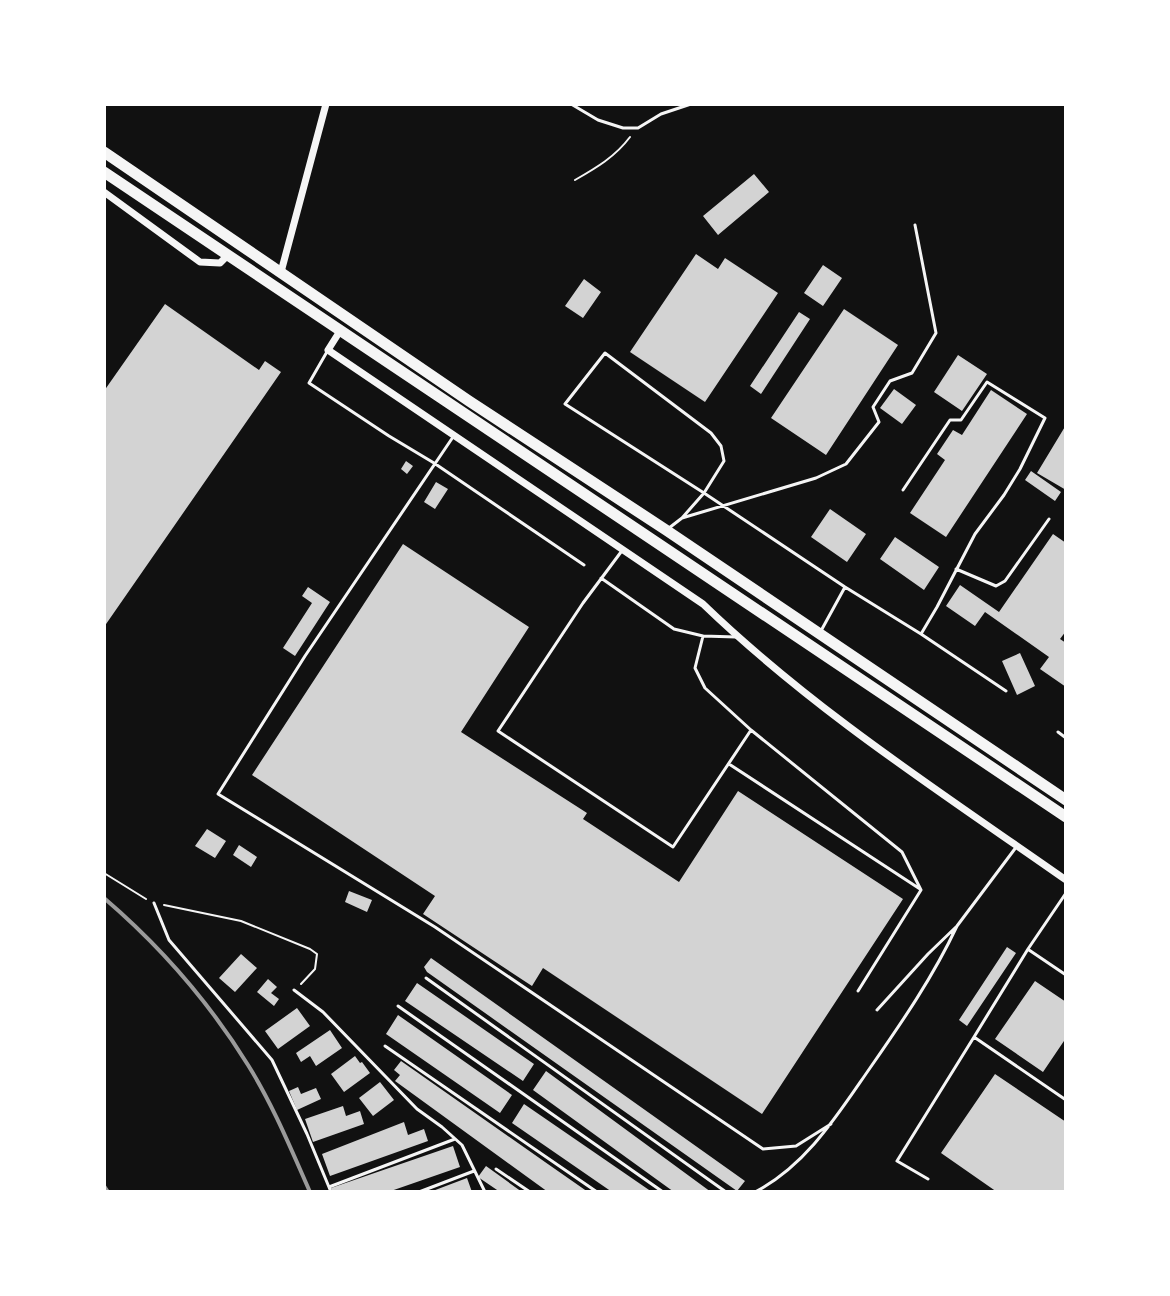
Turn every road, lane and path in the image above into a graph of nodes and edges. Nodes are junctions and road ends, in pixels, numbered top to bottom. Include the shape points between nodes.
1 (326, 104) edge
2 (571, 104) edge
3 (691, 104) edge
4 (638, 128) junction
5 (104, 152) edge
6 (104, 172) edge
7 (575, 180) dead end
8 (104, 192) edge
9 (915, 225) dead end
10 (228, 255) junction
11 (281, 272) junction
12 (340, 331) junction
13 (328, 350) junction
14 (454, 435) junction
15 (434, 463) junction
16 (903, 490) dead end
17 (704, 493) junction
18 (725, 506) junction
19 (682, 518) junction
20 (1049, 519) dead end
21 (666, 530) junction
22 (624, 549) junction
23 (584, 565) dead end
24 (956, 569) junction
25 (601, 578) junction
26 (845, 587) junction
27 (921, 634) junction
28 (819, 635) junction
29 (703, 636) junction
30 (737, 637) junction
31 (1006, 691) dead end
32 (751, 730) junction
33 (1058, 732) dead end
34 (1066, 738) edge
35 (729, 764) junction
36 (1066, 800) edge
37 (1066, 817) edge
38 (1017, 846) junction
39 (104, 873) edge
40 (1066, 880) edge
41 (921, 890) junction
42 (1066, 893) edge
43 (154, 903) junction
44 (957, 926) junction
45 (1028, 949) junction
46 (1066, 975) edge
47 (426, 978) dead end
48 (294, 990) joint
49 (858, 991) dead end
50 (398, 1006) dead end
51 (877, 1010) dead end
52 (974, 1037) junction
53 (385, 1046) dead end
54 (1066, 1100) edge
55 (831, 1124) junction
56 (455, 1139) junction
57 (496, 1169) dead end
58 (474, 1171) junction
59 (928, 1179) dead end
60 (329, 1187) junction
61 (331, 1192) edge
62 (419, 1192) edge
63 (485, 1192) edge
64 (530, 1192) edge
65 (597, 1192) edge
66 (663, 1192) edge
67 (726, 1192) edge
68 (755, 1192) edge

1 - 11 street
2 - 4 lane via 598,120
3 - 4 lane
4 - 7 path via 602,165
5 - 11 main road
6 - 10 main road
8 - 10 street via 200,262 220,263
9 - 18 lane via 936,333 912,373 890,381 873,407 879,422 846,464
10 - 12 main road
11 - 21 main road
12 - 13 street
12 - 37 main road
13 - 14 street
13 - 15 lane via 309,383
14 - 15 lane
14 - 22 street
15 - 23 lane
15 - 55 lane via 218,794 435,927 763,1149 796,1146
16 - 24 lane via 950,420 961,420 987,382 1045,418 1020,469
17 - 17 lane via 565,404 605,353 721,446 724,461
17 - 18 lane
17 - 19 lane
18 - 19 lane
18 - 26 lane
19 - 21 lane
20 - 24 lane via 996,586
21 - 28 main road
22 - 25 lane
22 - 30 street via 703,604
24 - 27 lane
25 - 29 lane via 674,629
25 - 35 lane via 498,731 673,847
26 - 27 lane
26 - 28 lane
27 - 31 lane
28 - 36 main road
29 - 30 lane
29 - 32 lane via 695,668 699,677
30 - 38 street via 807,696
32 - 35 lane
32 - 41 lane via 902,852
33 - 34 lane
35 - 41 lane
38 - 40 street
38 - 44 lane
39 - 43 path
41 - 49 lane
42 - 45 lane
43 - 48 path via 241,921 310,949 317,954 315,969
43 - 60 lane via 169,940 272,1060
44 - 51 lane
44 - 55 lane via 912,1008
45 - 46 lane
45 - 52 lane
47 - 67 lane
48 - 56 lane
50 - 66 lane
52 - 54 lane
52 - 59 lane via 897,1161
53 - 65 lane
55 - 68 lane via 795,1165
56 - 58 lane
56 - 60 lane
57 - 64 lane
58 - 62 lane
58 - 63 lane
60 - 61 lane

